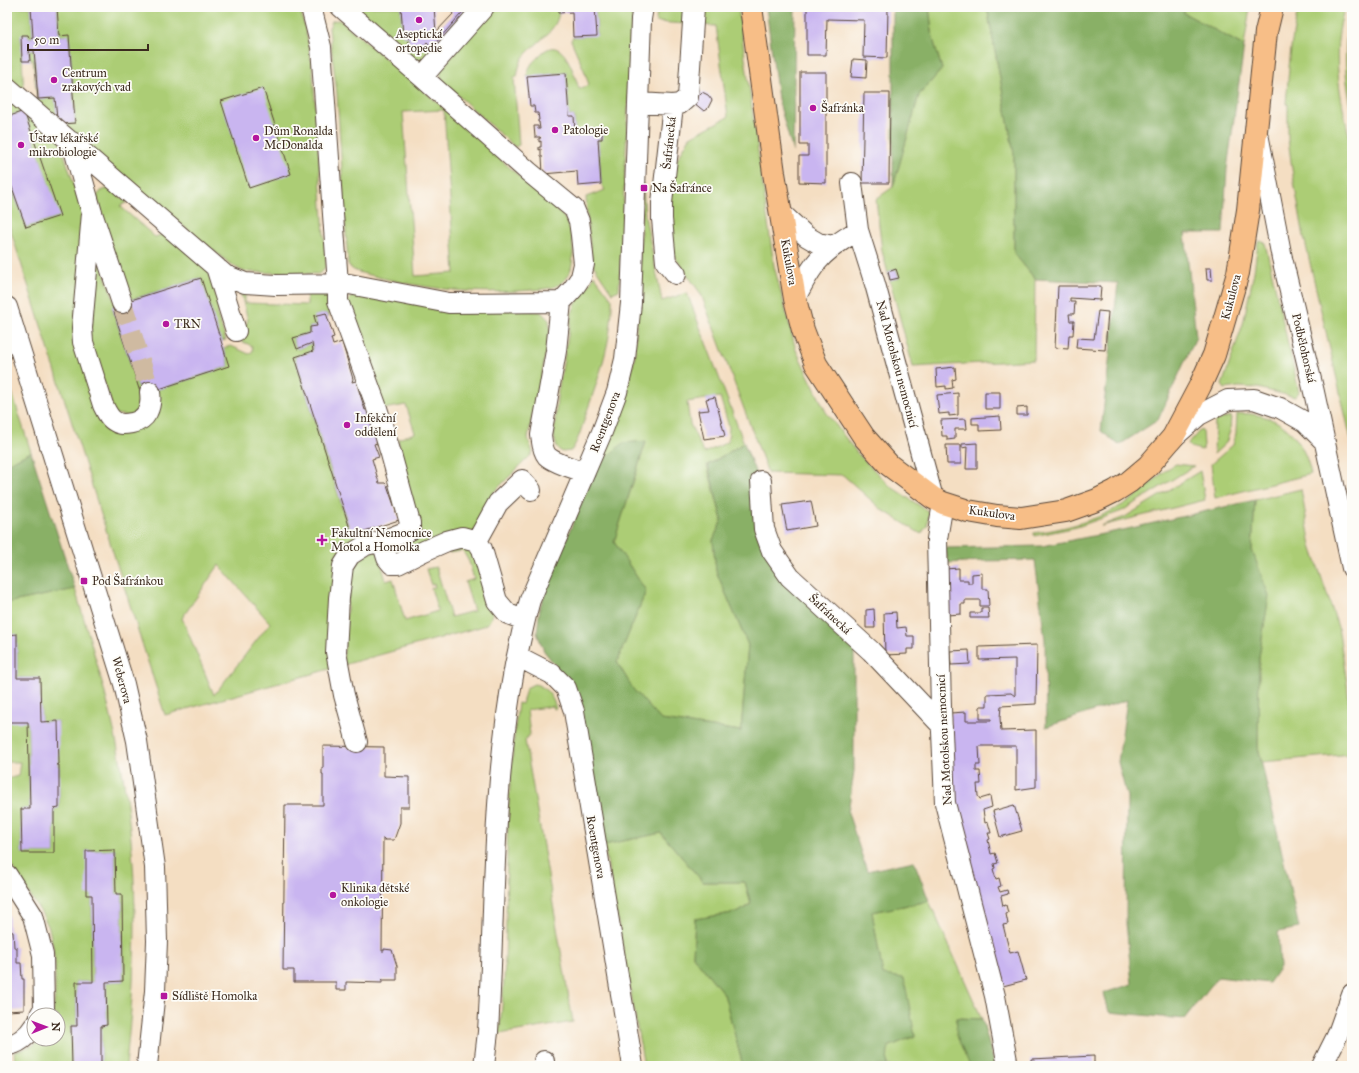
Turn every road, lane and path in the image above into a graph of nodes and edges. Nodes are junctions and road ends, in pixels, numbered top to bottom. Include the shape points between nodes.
1 (312, 7) edge
2 (341, 7) edge
3 (484, 7) edge
4 (643, 7) edge
5 (694, 7) edge
6 (751, 7) edge
7 (1272, 7) edge
8 (422, 76) junction
9 (7, 87) edge
10 (639, 103) junction
11 (673, 105) junction
12 (1256, 127) junction
13 (72, 142) junction
14 (852, 183) dead end
15 (780, 212) junction
16 (92, 213) junction
17 (858, 230) junction
18 (834, 246) junction
19 (216, 266) junction
20 (676, 274) dead end
21 (338, 284) junction
22 (795, 299) junction
23 (561, 302) junction
24 (122, 303) tunnel mouth
25 (7, 307) edge
26 (236, 331) dead end
27 (150, 392) tunnel mouth
28 (1173, 437) junction
29 (1325, 442) junction
30 (585, 472) junction
31 (761, 481) dead end
32 (531, 490) dead end
33 (938, 501) junction
34 (382, 541) junction
35 (477, 541) junction
36 (1352, 568) edge
37 (524, 620) junction
38 (517, 656) junction
39 (942, 726) junction
40 (357, 742) dead end
41 (7, 875) edge
42 (1352, 994) edge
43 (44, 1007) edge
44 (26, 1035) edge
45 (7, 1045) edge
46 (147, 1066) edge
47 (484, 1066) edge
48 (633, 1066) edge
49 (1008, 1066) edge
50 (1322, 1066) edge

1 - 21 street via 321,46
2 - 8 street
3 - 8 street
4 - 10 street
5 - 11 street via 688,98 680,104
6 - 15 main road, Kukulova
7 - 12 main road, Kukulova via 1266,32
8 - 23 street via 574,209 581,235 584,264 581,278
9 - 13 street
10 - 11 street
10 - 30 street, Roentgenova via 631,303 625,359 617,392
11 - 20 street, Šafránecká via 662,219 666,262
12 - 28 main road, Kukulova via 1248,210 1238,273 1214,355
12 - 29 street, Podbělohorská via 1282,258
13 - 16 street
13 - 19 street
14 - 17 street, Nad Motolskou nemocnicí
15 - 18 street via 806,236 818,243
15 - 22 main road, Kukulova
16 - 24 street
16 - 27 street via 82,328 83,342 101,398 108,415 115,422 129,424 143,419 148,412
17 - 18 street
17 - 33 street, Nad Motolskou nemocnicí
18 - 22 street via 817,262
19 - 21 street via 225,275 245,283
19 - 26 street
21 - 23 street via 449,303
21 - 34 street via 338,301 392,454 410,523 410,530
22 - 33 main road, Kukulova via 816,364 864,438 889,465
23 - 30 street via 556,351 541,434 542,442 547,455 552,459
25 - 46 street, Weberova via 124,684 137,741 155,867 155,991
28 - 29 street via 1199,415 1228,400 1254,399 1280,408 1305,422
28 - 33 main road, Kukulova via 1130,482 1115,492 1066,511 1022,518 997,516
29 - 36 street, Podbělohorská
30 - 37 street, Roentgenova via 530,600
31 - 39 street, Šafránecká via 764,529 772,551 790,577 871,651
32 - 35 street via 522,480 507,494 498,503
33 - 39 street, Nad Motolskou nemocnicí
34 - 35 street via 387,558 392,564 398,564 447,541 462,537
34 - 40 street via 366,545 350,555 343,566 339,598 336,652
35 - 37 street via 482,549 497,601 508,614
37 - 38 street, Roentgenova
38 - 47 street, Roentgenova via 501,758 490,1010
38 - 48 street, Roentgenova via 552,674 566,688 574,711 567,723 613,997
39 - 49 street, Nad Motolskou nemocnicí via 945,803 995,996
41 - 43 street via 33,916 43,955
42 - 50 street via 1337,1036
44 - 45 street via 13,1045

